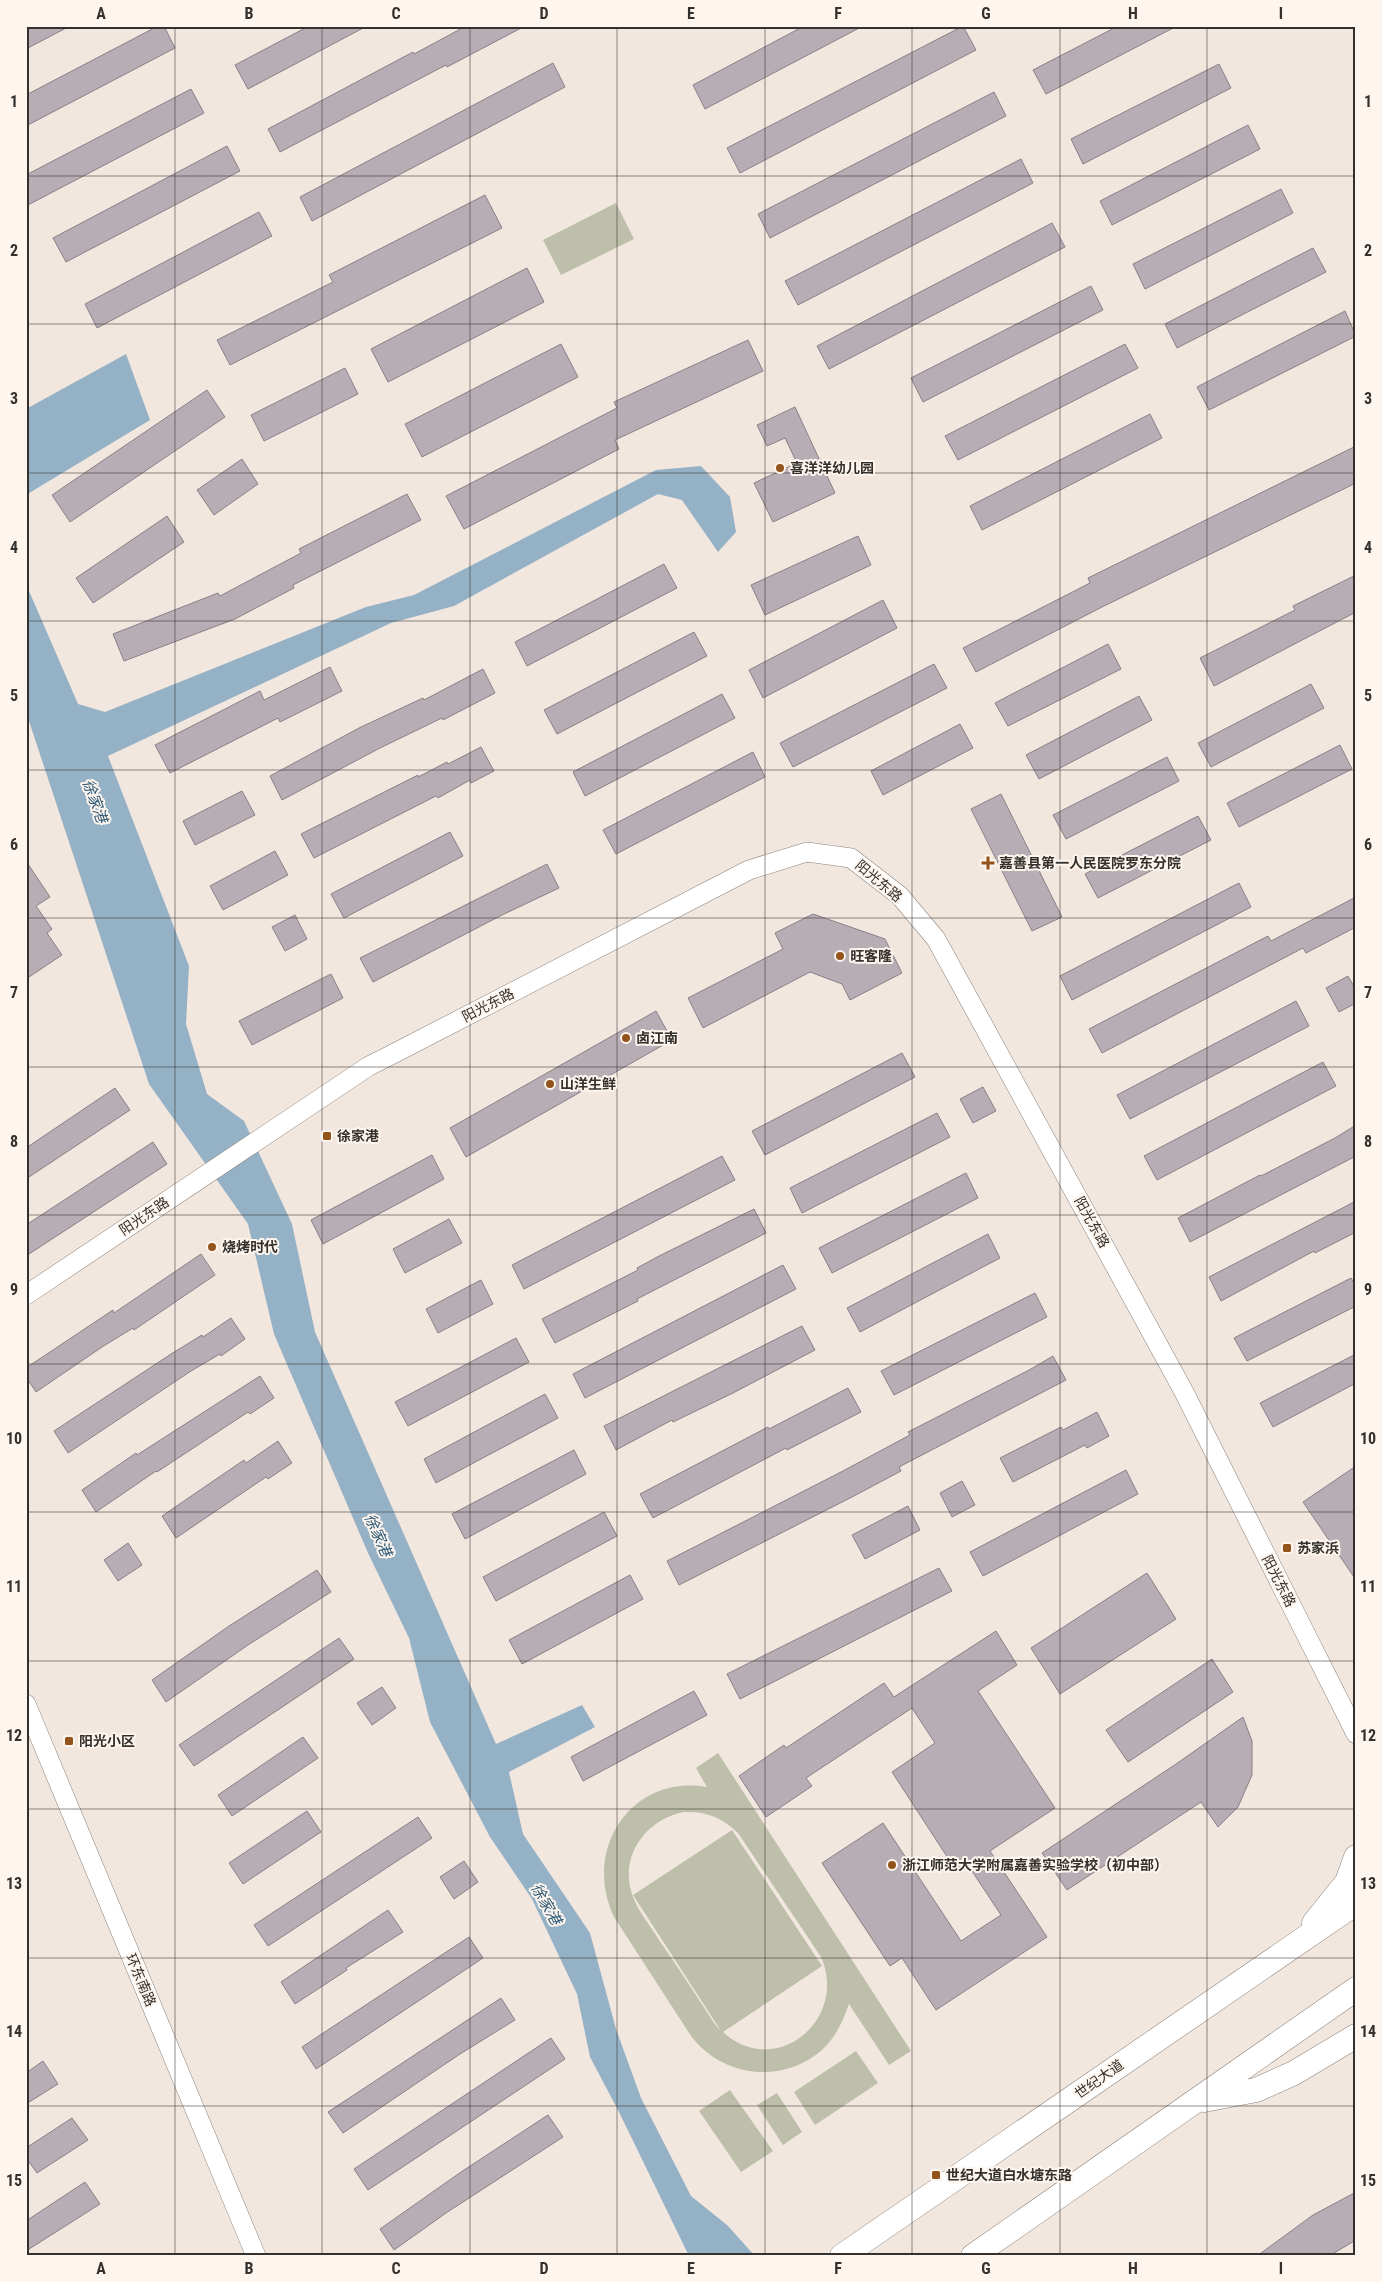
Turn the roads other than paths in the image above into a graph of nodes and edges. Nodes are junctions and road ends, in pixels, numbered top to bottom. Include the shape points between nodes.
1 (26, 1295) edge
2 (26, 1704) edge
3 (1356, 1734) edge
4 (1356, 1858) edge
5 (1356, 1903) edge
6 (1298, 1942) junction
7 (1356, 1989) edge
8 (1356, 2036) edge
9 (1194, 2101) junction
10 (256, 2256) edge
11 (842, 2256) edge
12 (973, 2256) edge

1 - 3 street, 阳光东路 via 369,1066 749,870 807,852 852,858 900,896 936,939 1184,1392
2 - 10 street, 环东南路
4 - 6 main road via 1346,1882
5 - 6 main road, 世纪大道
6 - 11 main road, 世纪大道
7 - 9 main road
8 - 9 main road via 1294,2073 1256,2090
9 - 12 main road

